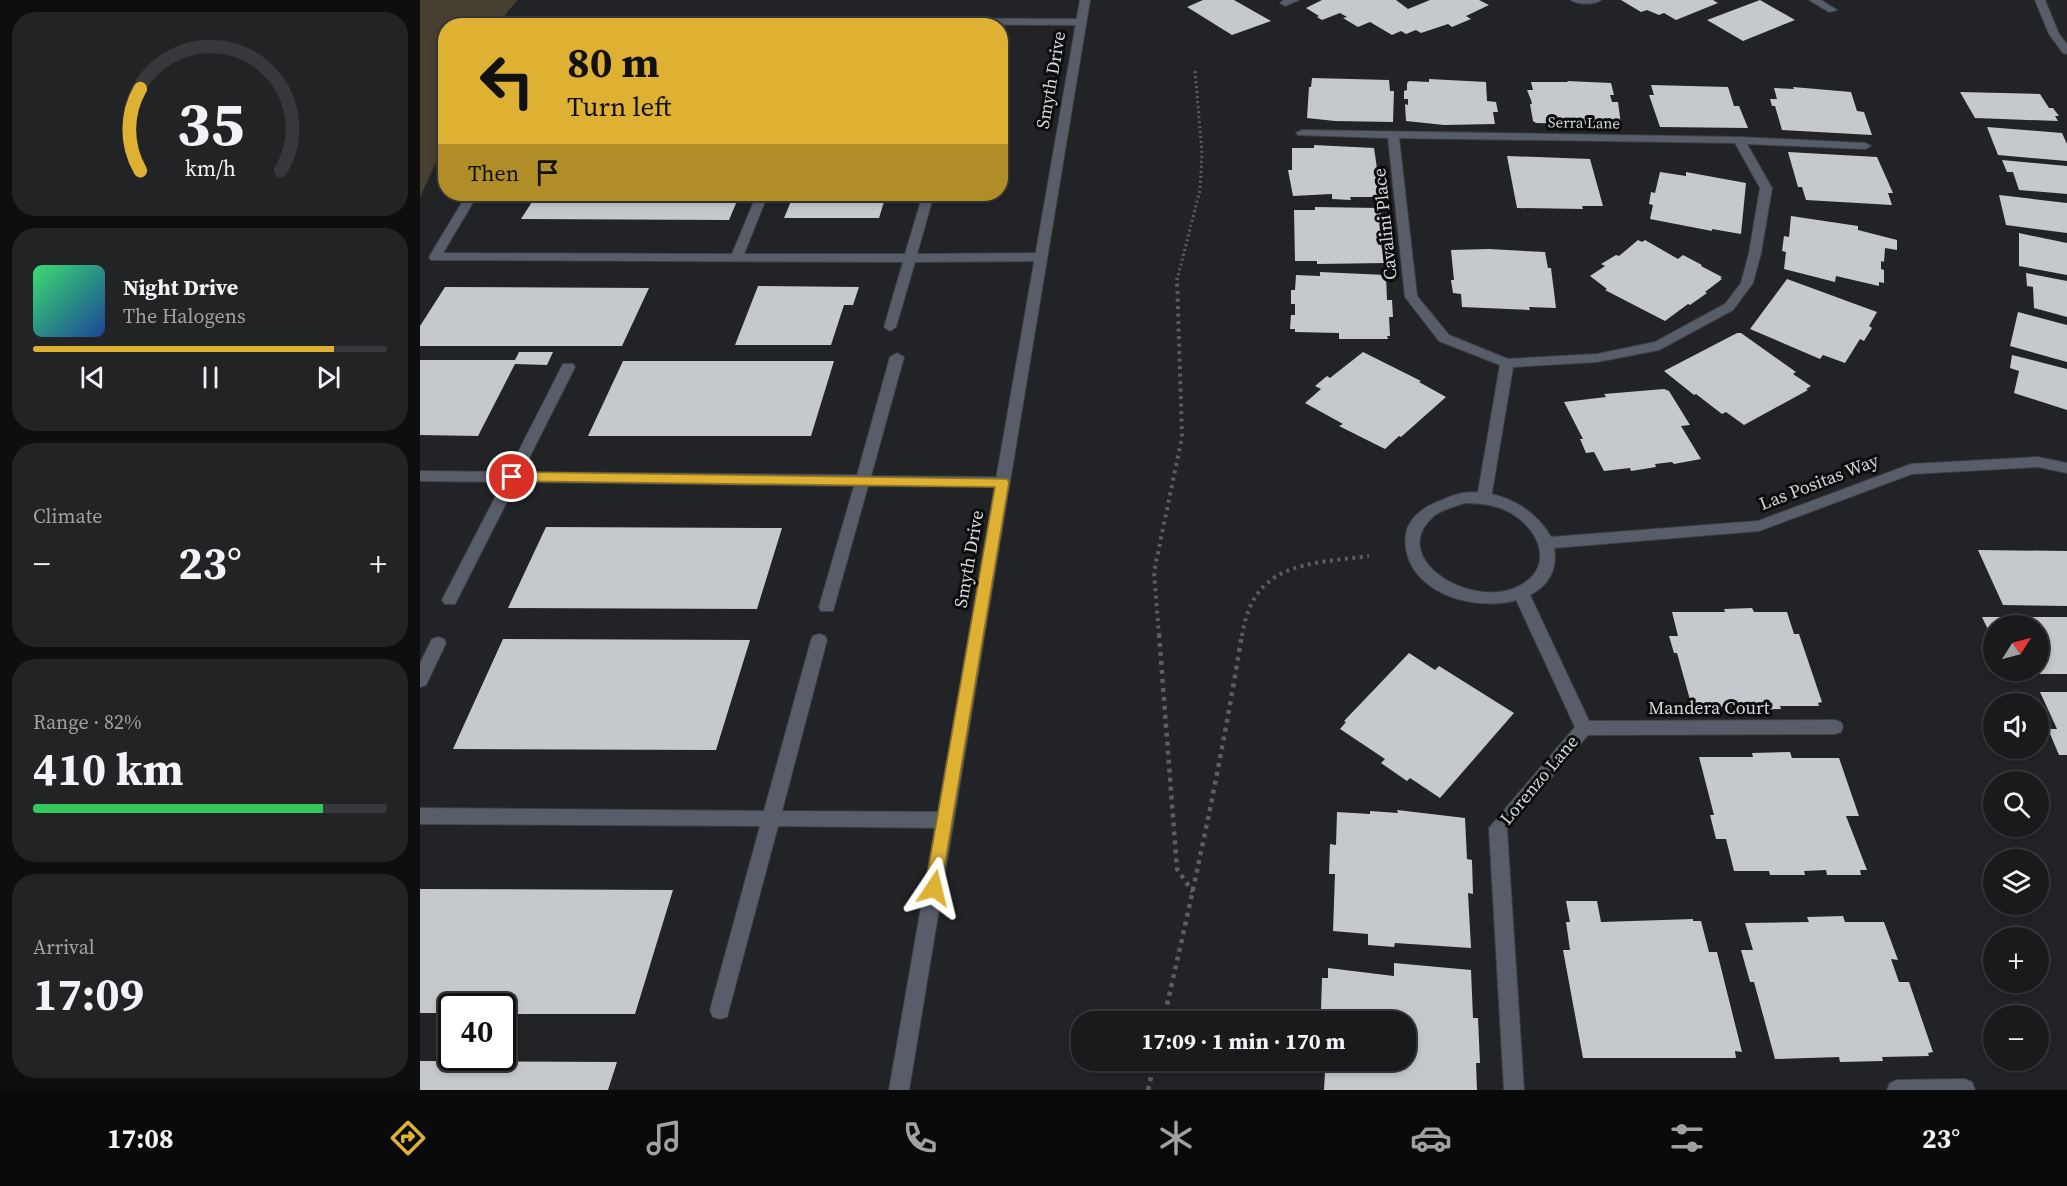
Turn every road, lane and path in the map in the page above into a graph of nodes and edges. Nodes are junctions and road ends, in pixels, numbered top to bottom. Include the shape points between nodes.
1 (1085, 0) edge
2 (1576, 0) edge
3 (1596, 0) edge
4 (1814, 0) edge
5 (2040, 0) edge
6 (1832, 10) dead end
7 (1081, 22) junction
8 (1008, 23) edge
9 (2067, 51) edge
10 (1195, 72) dead end
11 (1302, 133) dead end
12 (1393, 135) junction
13 (1739, 140) junction
14 (1865, 146) dead end
15 (468, 201) edge
16 (760, 201) edge
17 (927, 201) edge
18 (1040, 257) junction
19 (736, 258) junction
20 (910, 258) junction
21 (890, 327) dead end
22 (897, 357) dead end
23 (1507, 363) junction
24 (568, 367) dead end
25 (2067, 468) edge
26 (420, 476) edge
27 (512, 477) junction
28 (862, 481) junction
29 (1002, 482) junction
30 (1484, 498) junction
31 (1548, 543) junction
32 (1369, 556) dead end
33 (1521, 593) junction
34 (450, 600) dead end
35 (827, 607) dead end
36 (819, 640) dead end
37 (438, 643) dead end
38 (420, 680) edge
39 (1835, 727) dead end
40 (1584, 728) junction
41 (420, 816) edge
42 (772, 819) junction
43 (945, 820) junction
44 (1193, 892) junction
45 (720, 1010) dead end
46 (1166, 1011) edge
47 (1152, 1071) edge
48 (1965, 1089) edge
49 (899, 1090) edge
50 (1148, 1090) edge
51 (1514, 1090) edge
52 (1897, 1090) edge

1 - 7 street, Smyth Drive
2 - 3 street
4 - 6 street
5 - 9 street via 2054,34
7 - 8 street
7 - 18 street, Smyth Drive
10 - 44 path via 1202,153 1200,190 1177,274 1182,437 1154,572 1177,869
11 - 12 street, Serra Lane
12 - 13 street, Serra Lane
12 - 23 street, Cavalini Place via 1411,297 1444,338
13 - 14 street, Serra Lane
13 - 23 street, Cavalini Place via 1766,188 1747,284 1729,307 1659,346 1597,358
15 - 19 street via 435,257
16 - 19 street
17 - 20 street
18 - 20 street
18 - 29 street, Smyth Drive
19 - 20 street
20 - 21 street
22 - 28 street
23 - 30 street
24 - 27 street
25 - 31 street, Las Positas Way via 2038,462 1911,469 1759,526
26 - 27 street
27 - 28 street
27 - 34 street
28 - 29 street
28 - 35 street
29 - 43 street, Smyth Drive
30 - 31 street via 1531,518
30 - 33 street via 1444,502 1428,511 1417,523 1412,538 1413,554 1421,570 1455,594 1500,599
31 - 33 street via 1545,572
32 - 44 path via 1288,570 1270,579 1245,614
33 - 40 street, Lorenzo Lane
36 - 42 street
37 - 38 street
39 - 40 street, Mandera Court
40 - 51 street, Lorenzo Lane via 1498,828
41 - 42 street
42 - 43 street
42 - 45 street
43 - 49 street, Smyth Drive
44 - 46 path
47 - 50 path
48 - 52 street

